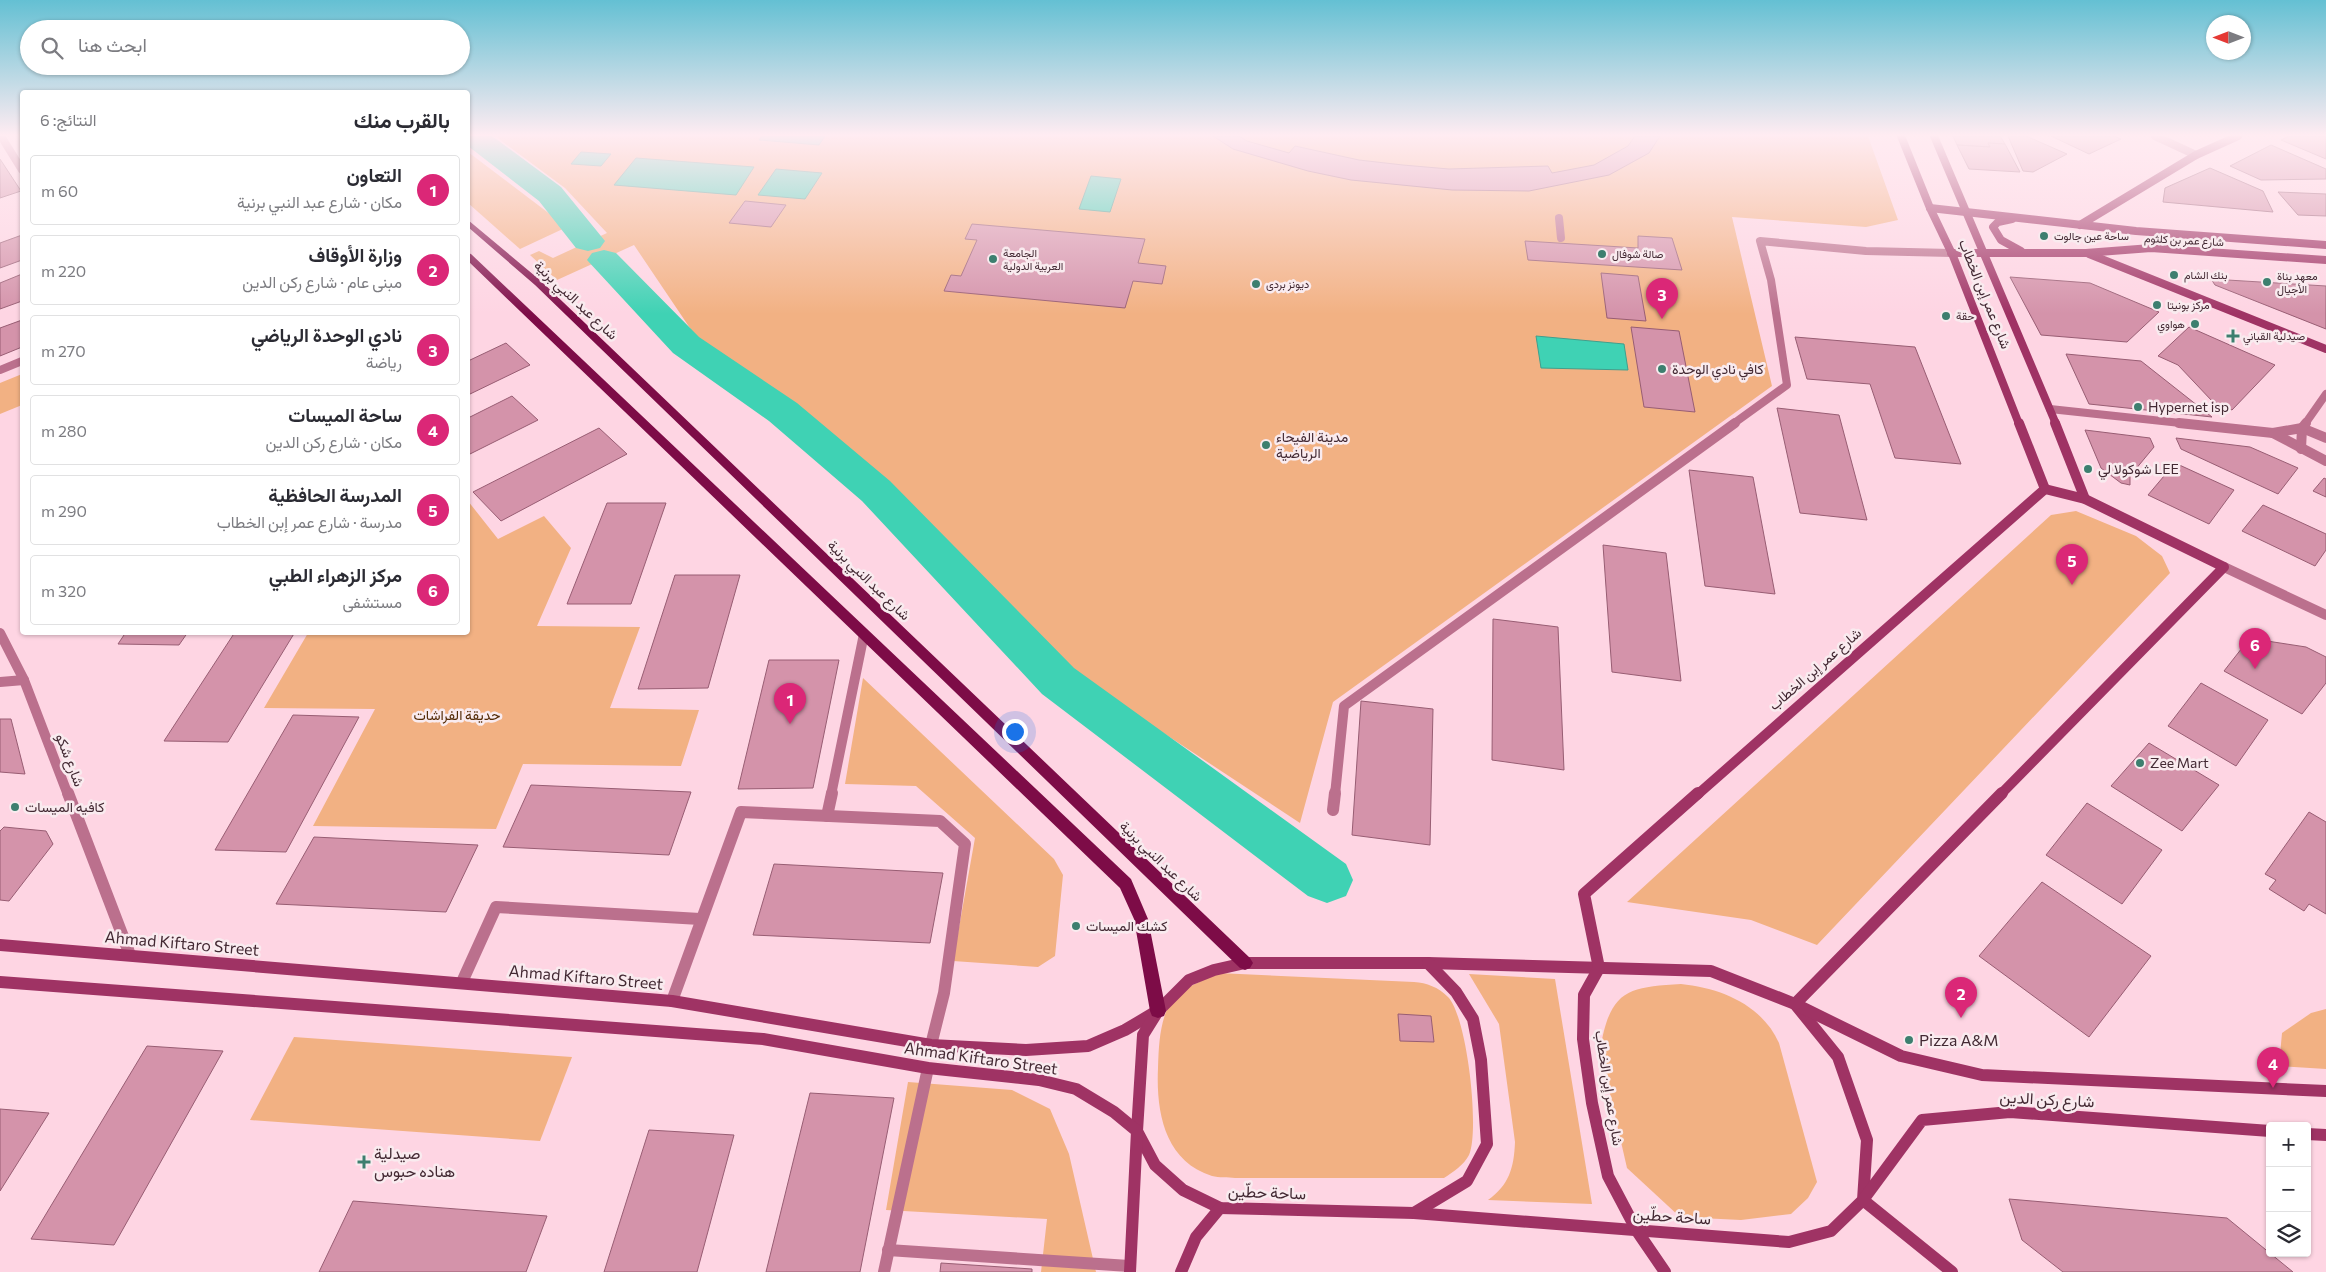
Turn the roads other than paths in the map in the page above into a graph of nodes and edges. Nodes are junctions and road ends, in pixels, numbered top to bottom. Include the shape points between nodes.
1 (1925, 195) edge
2 (1959, 195) edge
3 (2129, 195) edge
4 (1930, 208) junction
5 (1966, 211) junction
6 (2025, 217) junction
7 (1559, 218) dead end
8 (2080, 225) junction
9 (470, 226) edge
10 (1561, 238) dead end
11 (2326, 245) edge
12 (1951, 253) junction
13 (2027, 253) junction
14 (2086, 253) junction
15 (1984, 254) junction
16 (470, 258) edge
17 (2326, 260) edge
18 (2326, 349) edge
19 (20, 362) edge
20 (0, 370) edge
21 (2326, 394) edge
22 (2050, 409) junction
23 (2302, 428) junction
24 (2273, 432) junction
25 (2326, 438) edge
26 (2300, 449) junction
27 (2326, 461) edge
28 (2046, 490) junction
29 (2085, 499) junction
30 (2224, 566) junction
31 (2326, 615) edge
32 (0, 633) edge
33 (864, 634) junction
34 (24, 680) junction
35 (0, 682) edge
36 (1333, 810) dead end
37 (826, 816) junction
38 (700, 919) junction
39 (0, 945) edge
40 (130, 955) junction
41 (1245, 963) junction
42 (1428, 963) junction
43 (1599, 968) junction
44 (0, 982) edge
45 (462, 982) junction
46 (672, 1001) junction
47 (1795, 1004) junction
48 (1158, 1011) junction
49 (931, 1045) junction
50 (928, 1068) junction
51 (2326, 1091) edge
52 (1138, 1131) junction
53 (2266, 1131) edge
54 (2311, 1134) edge
55 (2326, 1135) edge
56 (1863, 1200) junction
57 (1220, 1208) junction
58 (1414, 1213) junction
59 (1637, 1231) junction
60 (888, 1250) junction
61 (1129, 1269) edge
62 (884, 1272) edge
63 (1182, 1272) edge
64 (1665, 1272) edge
65 (1952, 1272) edge

1 - 4 main road, شارع عمر إبن الخطاب
2 - 5 main road, شارع عمر إبن الخطاب
3 - 8 main road
4 - 5 main road, شارع عمر بن كلثوم
4 - 12 main road, شارع عمر إبن الخطاب
5 - 6 main road, شارع عمر بن كلثوم
5 - 15 main road, شارع عمر إبن الخطاب
6 - 8 main road, شارع عمر بن كلثوم
6 - 13 main road via 2002,221 1993,227 2006,245
7 - 10 street
8 - 11 main road, شارع عمر بن كلثوم
9 - 41 main road, شارع عبد النبي برنية via 538,283
12 - 15 main road, شارع عمر بن كلثوم
12 - 28 main road, شارع عمر إبن الخطاب
12 - 36 street via 1866,252 1760,241 1771,280 1787,385 1344,706
13 - 14 main road, شارع عمر بن كلثوم
13 - 15 main road, شارع عمر بن كلثوم
14 - 17 main road, شارع عمر بن كلثوم via 2150,248
14 - 18 main road
15 - 22 main road, شارع عمر إبن الخطاب
16 - 33 main road
19 - 20 street
21 - 23 street
22 - 24 street
22 - 29 main road, شارع عمر إبن الخطاب
23 - 24 street
23 - 25 street
23 - 26 street
24 - 26 street
26 - 27 street
28 - 29 main road
28 - 43 main road, شارع عمر إبن الخطاب via 1584,894
29 - 30 main road
30 - 31 street
30 - 47 main road
32 - 34 street, شارع شكو
33 - 37 street
33 - 48 main road via 1126,884 1141,919
34 - 35 street
34 - 40 street, شارع شكو
37 - 38 street via 741,812
37 - 49 street via 940,821 965,844 944,993
38 - 45 street via 496,907
38 - 46 street
39 - 40 main road, Ahmad Kiftaro Street
40 - 45 main road, Ahmad Kiftaro Street
41 - 42 main road
41 - 48 main road via 1189,980
42 - 43 main road
42 - 58 main road via 1456,992 1473,1019 1483,1077 1487,1144 1467,1181
43 - 47 main road via 1711,971
43 - 59 main road, شارع عمر إبن الخطاب via 1584,995 1582,1039 1608,1176
44 - 50 main road, Ahmad Kiftaro Street via 763,1039
45 - 46 main road, Ahmad Kiftaro Street
46 - 49 main road, Ahmad Kiftaro Street
47 - 51 main road, شارع ركن الدين via 1901,1056 1982,1075
47 - 56 main road via 1838,1057 1867,1140
48 - 49 main road, Ahmad Kiftaro Street via 1088,1046 1026,1050
48 - 52 main road via 1144,1035
50 - 52 main road, Ahmad Kiftaro Street via 1039,1080 1076,1089
50 - 60 street
52 - 57 main road, ساحة حطّين via 1155,1165 1183,1190
52 - 61 main road
53 - 56 main road, شارع ركن الدين via 2010,1112 1922,1120
54 - 55 main road
56 - 59 main road, ساحة حطّين via 1831,1231 1789,1242
56 - 65 main road
57 - 58 main road, ساحة حطّين
57 - 63 main road via 1204,1224 1192,1244
58 - 59 main road, ساحة حطّين
59 - 64 main road, شارع عمر إبن الخطاب
60 - 61 street
60 - 62 street

